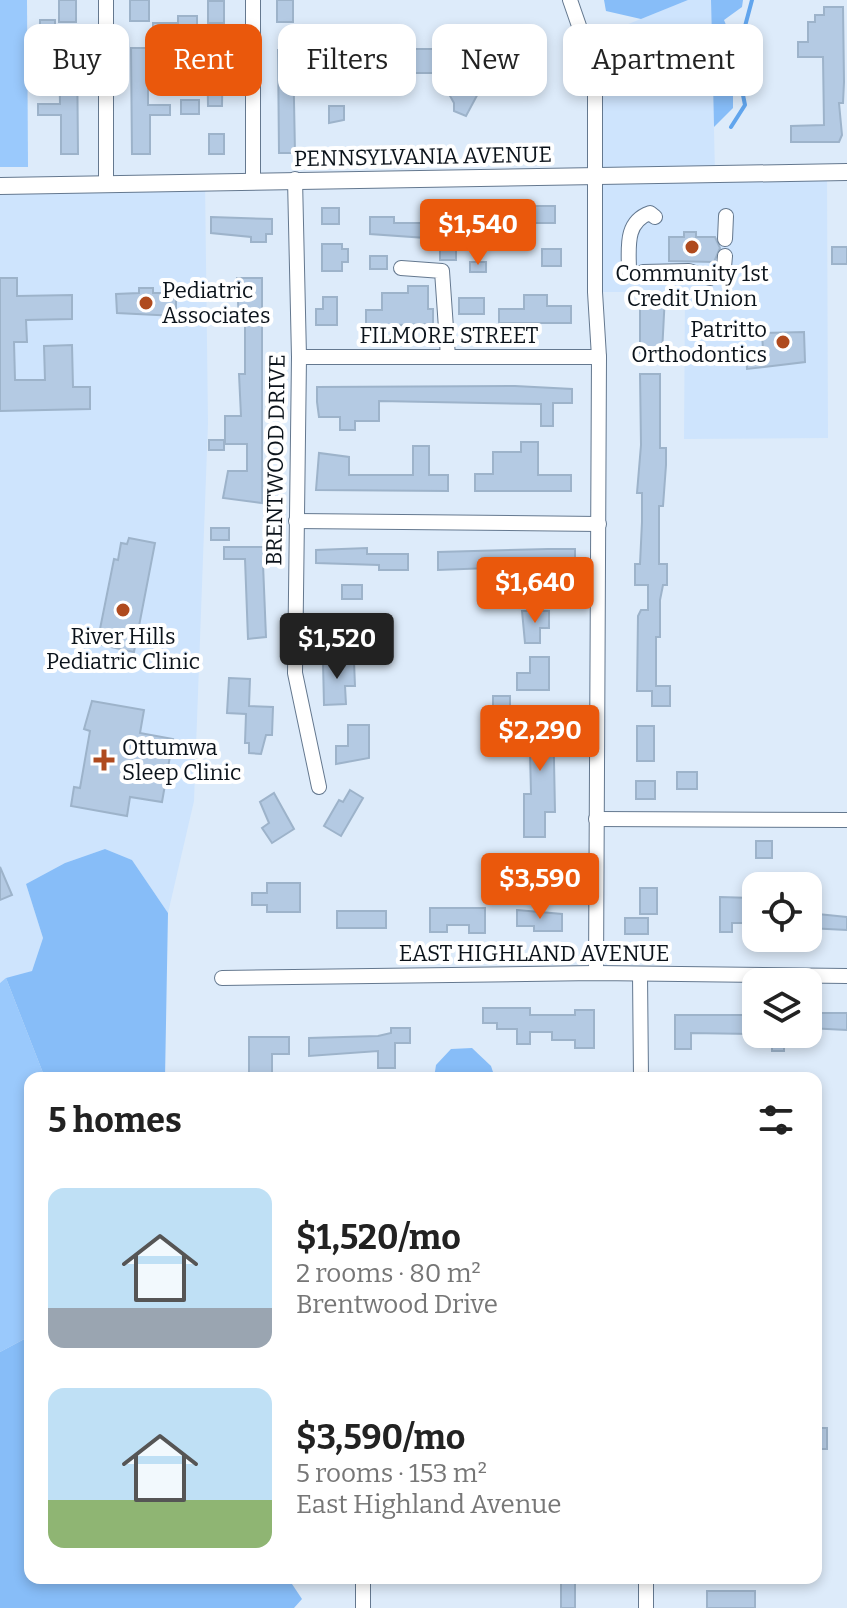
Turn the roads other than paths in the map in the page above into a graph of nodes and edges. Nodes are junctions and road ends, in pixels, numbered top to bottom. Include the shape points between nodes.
1 (106, 0) edge
2 (253, 0) edge
3 (570, 0) edge
4 (847, 172) edge
5 (596, 176) junction
6 (295, 179) junction
7 (253, 180) junction
8 (106, 183) junction
9 (0, 186) edge
10 (726, 216) dead end
11 (655, 217) dead end
12 (725, 239) dead end
13 (725, 256) dead end
14 (401, 268) dead end
15 (299, 357) junction
16 (448, 357) junction
17 (599, 357) junction
18 (296, 521) junction
19 (599, 524) junction
20 (319, 787) dead end
21 (596, 819) junction
22 (847, 820) edge
23 (596, 973) junction
24 (640, 974) junction
25 (847, 976) edge
26 (222, 978) dead end
27 (641, 1072) edge
28 (363, 1584) edge
29 (646, 1584) edge
30 (363, 1608) edge
31 (646, 1608) edge

1 - 8 street
2 - 7 street
3 - 5 street via 595,72
4 - 5 main road, PENNSYLVANIA AVENUE
5 - 6 main road, PENNSYLVANIA AVENUE
5 - 17 street
6 - 7 main road, PENNSYLVANIA AVENUE
6 - 15 street, BRENTWOOD DRIVE
7 - 8 main road, PENNSYLVANIA AVENUE
8 - 9 main road, PENNSYLVANIA AVENUE
10 - 12 street
11 - 13 street via 641,216 629,234 636,272 689,271 710,278 724,267
14 - 16 street via 442,271
15 - 16 street, FILMORE STREET
15 - 18 street, BRENTWOOD DRIVE
16 - 17 street, FILMORE STREET
17 - 19 street
18 - 19 street
18 - 20 street, BRENTWOOD DRIVE via 295,673
19 - 21 street
21 - 22 street
21 - 23 street
23 - 24 street, EAST HIGHLAND AVENUE
23 - 26 street, EAST HIGHLAND AVENUE
24 - 25 street, EAST HIGHLAND AVENUE
24 - 27 street
28 - 30 street
29 - 31 street

